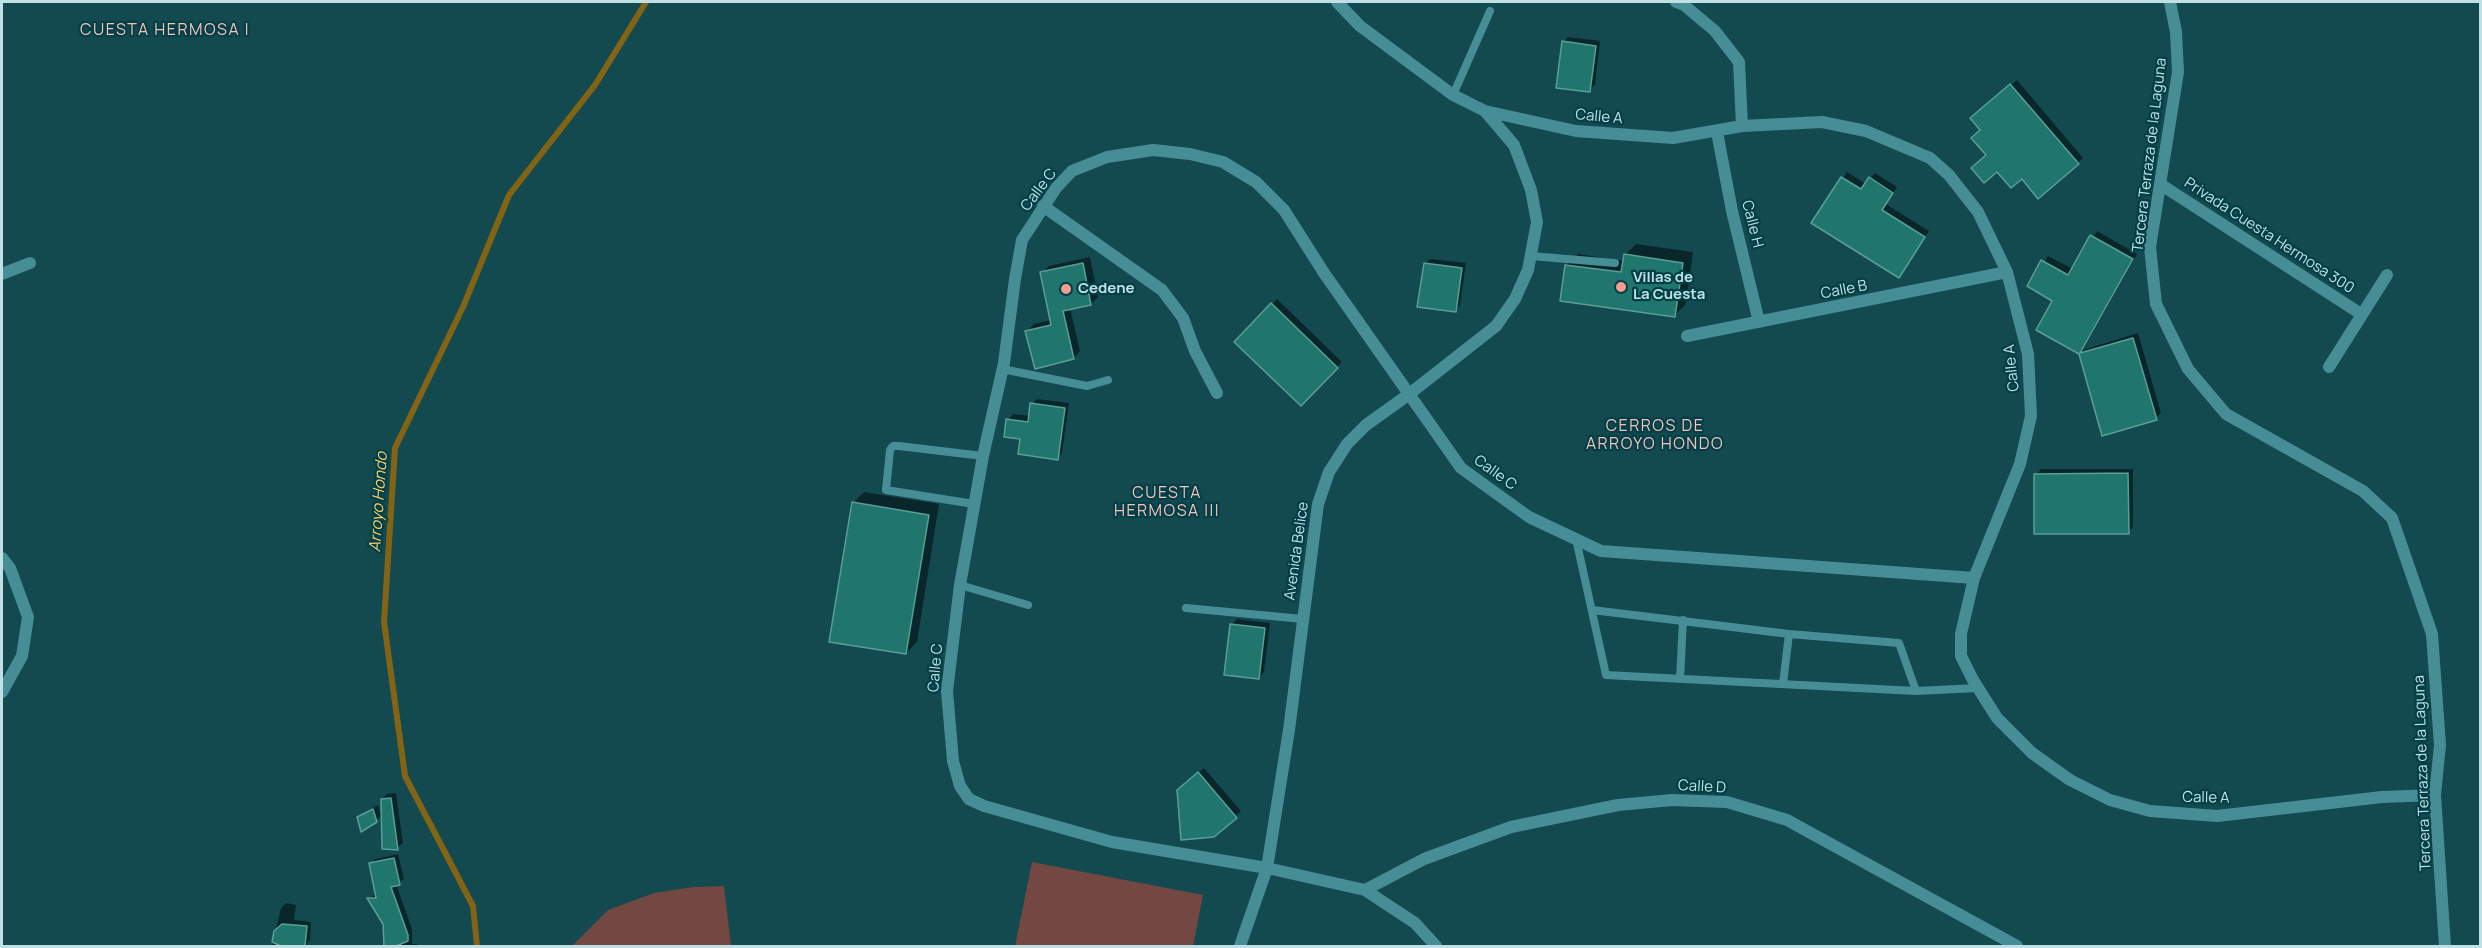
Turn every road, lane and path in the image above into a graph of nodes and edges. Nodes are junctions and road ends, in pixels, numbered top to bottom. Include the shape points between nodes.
1 (1337, 2) edge
2 (1676, 2) edge
3 (2170, 2) edge
4 (1490, 11) dead end
5 (1453, 95) junction
6 (1485, 111) junction
7 (1742, 126) junction
8 (1717, 132) junction
9 (2160, 184) junction
10 (1043, 206) junction
11 (1531, 256) junction
12 (30, 263) dead end
13 (1615, 263) dead end
14 (2007, 273) junction
15 (2, 274) edge
16 (2387, 275) dead end
17 (2361, 314) junction
18 (1759, 322) junction
19 (1687, 336) dead end
20 (2330, 367) dead end
21 (1002, 369) junction
22 (1108, 380) dead end
23 (1216, 393) dead end
24 (1408, 395) junction
25 (983, 456) junction
26 (974, 504) junction
27 (1576, 539) junction
28 (2, 558) edge
29 (1974, 578) junction
30 (960, 585) junction
31 (1028, 604) dead end
32 (1185, 608) dead end
33 (1592, 610) junction
34 (1303, 619) junction
35 (1683, 620) junction
36 (1789, 634) junction
37 (1680, 679) junction
38 (1783, 684) junction
39 (1978, 688) junction
40 (1916, 691) junction
41 (2, 692) edge
42 (2435, 795) junction
43 (1268, 868) junction
44 (1365, 890) junction
45 (1240, 946) edge
46 (1436, 946) edge
47 (2017, 946) edge
48 (2445, 946) edge

1 - 5 street, Calle A via 1360,26
2 - 7 street via 1715,31 1739,62
3 - 9 street, Tercera Terraza de la Laguna via 2178,72
4 - 5 lane
5 - 6 street, Calle A
6 - 8 street, Calle A via 1576,131 1673,138
6 - 11 street, Avenida Belice via 1514,145 1531,190 1537,222
7 - 8 street, Calle A
7 - 14 street, Calle A via 1822,122 1866,131 1930,159 1949,175 1978,212
8 - 18 street, Calle H
9 - 17 street, Privada Cuesta Hermosa 300
9 - 42 street, Tercera Terraza de la Laguna via 2150,247 2156,304 2188,369 2226,414 2363,491 2392,518 2432,634 2440,745
10 - 21 street, Calle C via 1022,240
10 - 23 street via 1161,290 1183,318
10 - 24 street, Calle C via 1072,171 1107,157 1154,150 1223,162 1256,182 1284,210
11 - 13 lane
11 - 24 street, Avenida Belice via 1515,299 1496,326
12 - 15 street
14 - 18 street, Calle B
14 - 29 street, Calle A via 2028,354 2031,416 2020,464
16 - 17 street
17 - 20 street
18 - 19 street, Calle B
21 - 22 lane via 1088,386
21 - 25 street, Calle C
24 - 27 street, Calle C via 1461,468 1529,517
24 - 34 street, Avenida Belice via 1366,425 1347,444 1329,472 1318,504
25 - 26 street, Calle C
25 - 26 lane via 899,446 890,450 886,490
26 - 30 street, Calle C
27 - 29 street, Calle C via 1601,551
27 - 33 lane
28 - 41 street via 10,568 28,617 22,656
29 - 39 street, Calle A via 1961,633 1962,656
30 - 31 lane
30 - 43 street, Calle C via 948,692 953,761 960,786 969,799 1112,842
32 - 34 lane
33 - 35 lane
33 - 37 lane via 1606,675
34 - 43 street, Avenida Belice
35 - 36 lane
35 - 37 lane
36 - 38 lane
36 - 40 lane via 1899,643
37 - 38 lane
38 - 40 lane
39 - 40 lane
39 - 42 street, Calle A via 1997,718 2032,753 2070,780 2110,800 2150,811 2217,816 2382,797
42 - 48 street, Tercera Terraza de la Laguna
43 - 44 street, Calle C
43 - 45 street, Avenida Belice
44 - 46 street, Calle C via 1415,923
44 - 47 street, Calle D via 1424,859 1510,827 1618,805 1672,800 1727,802 1787,820

